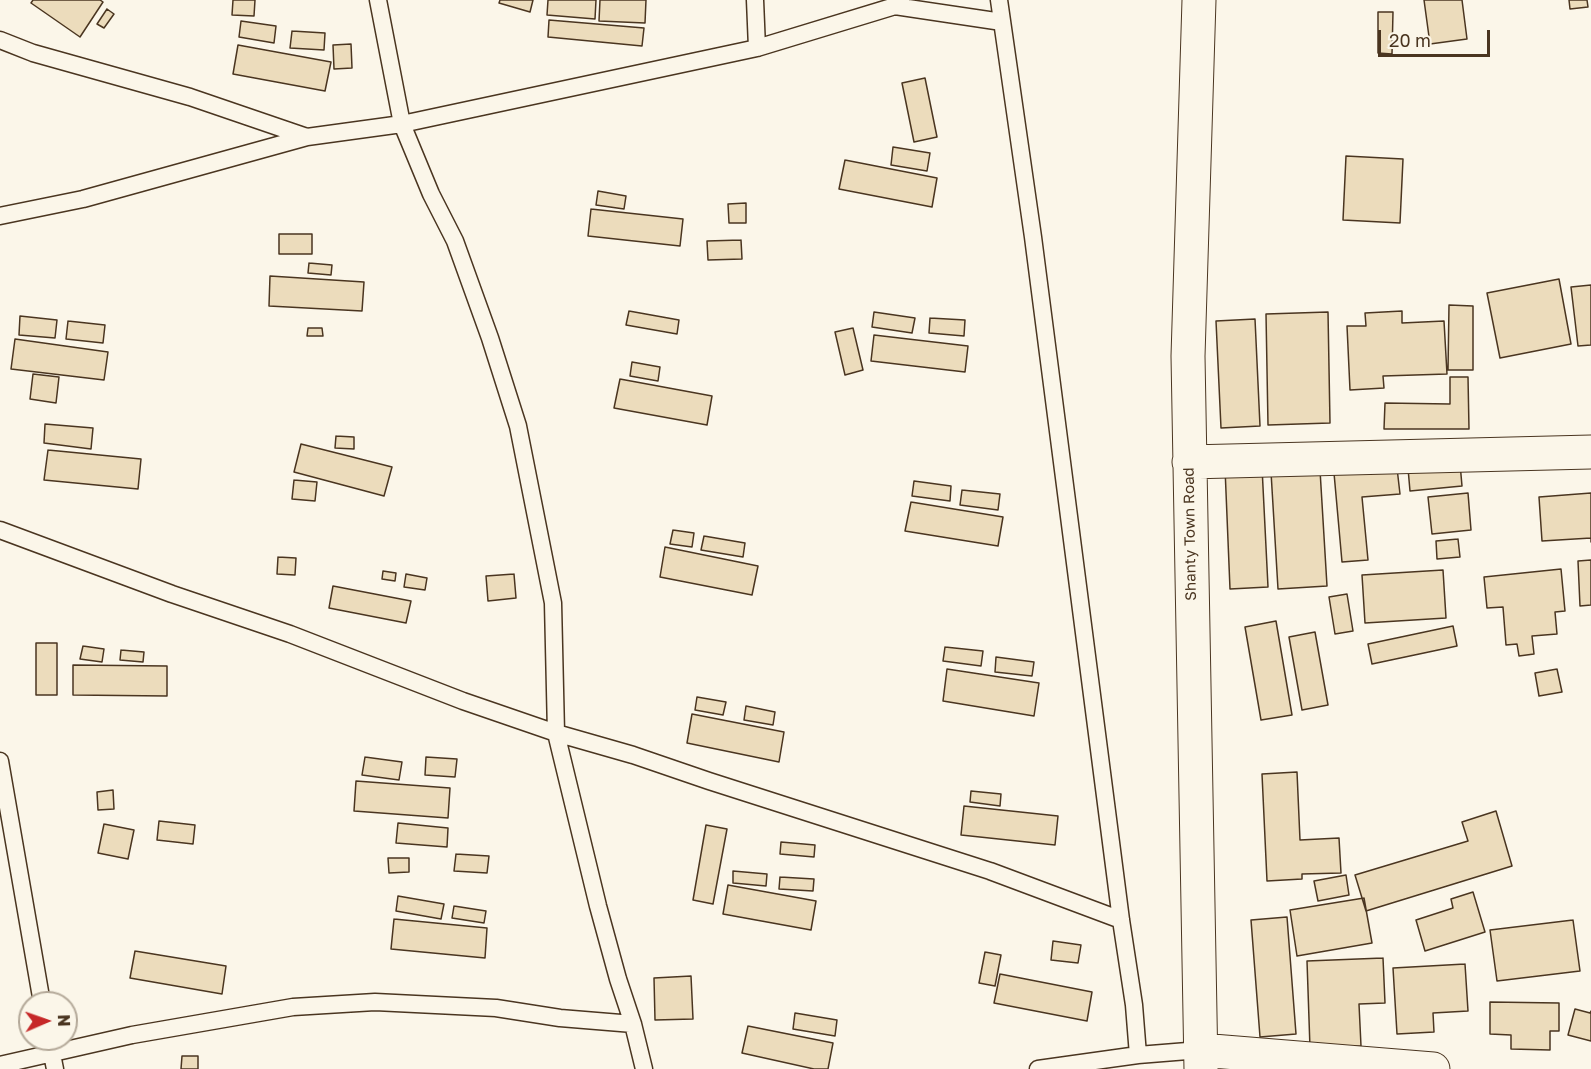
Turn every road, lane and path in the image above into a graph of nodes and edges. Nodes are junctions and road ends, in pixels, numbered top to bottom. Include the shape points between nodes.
1 (378, 0) edge
2 (755, 0) edge
3 (999, 0) edge
4 (1199, 0) edge
5 (898, 3) edge
6 (1002, 22) junction
7 (0, 40) edge
8 (757, 48) junction
9 (402, 124) junction
10 (307, 137) junction
11 (0, 216) edge
12 (1591, 452) edge
13 (1189, 462) junction
14 (0, 530) edge
15 (556, 733) junction
16 (0, 760) edge
17 (7, 843) edge
18 (1121, 920) junction
19 (40, 991) edge
20 (633, 1024) junction
21 (51, 1054) edge
22 (1138, 1055) junction
23 (1200, 1060) edge
24 (0, 1065) edge
25 (644, 1069) edge
26 (1038, 1069) edge
27 (1433, 1069) edge

1 - 9 lane
2 - 8 lane
3 - 6 lane
4 - 13 street, Shanty Town Road via 1188,356
5 - 6 lane
5 - 8 lane
6 - 18 lane
7 - 10 lane
8 - 9 lane
9 - 10 lane
9 - 15 lane via 455,241 518,426 553,603
10 - 11 lane via 83,199
12 - 13 street
13 - 23 street, Shanty Town Road
14 - 15 lane
15 - 18 lane via 990,871
15 - 20 lane via 598,906
16 - 17 lane
17 - 19 lane via 34,947
18 - 22 lane
20 - 21 lane via 496,1008 375,1002 293,1007 132,1035
20 - 25 lane
21 - 24 lane
22 - 23 lane
22 - 26 lane
23 - 27 street

